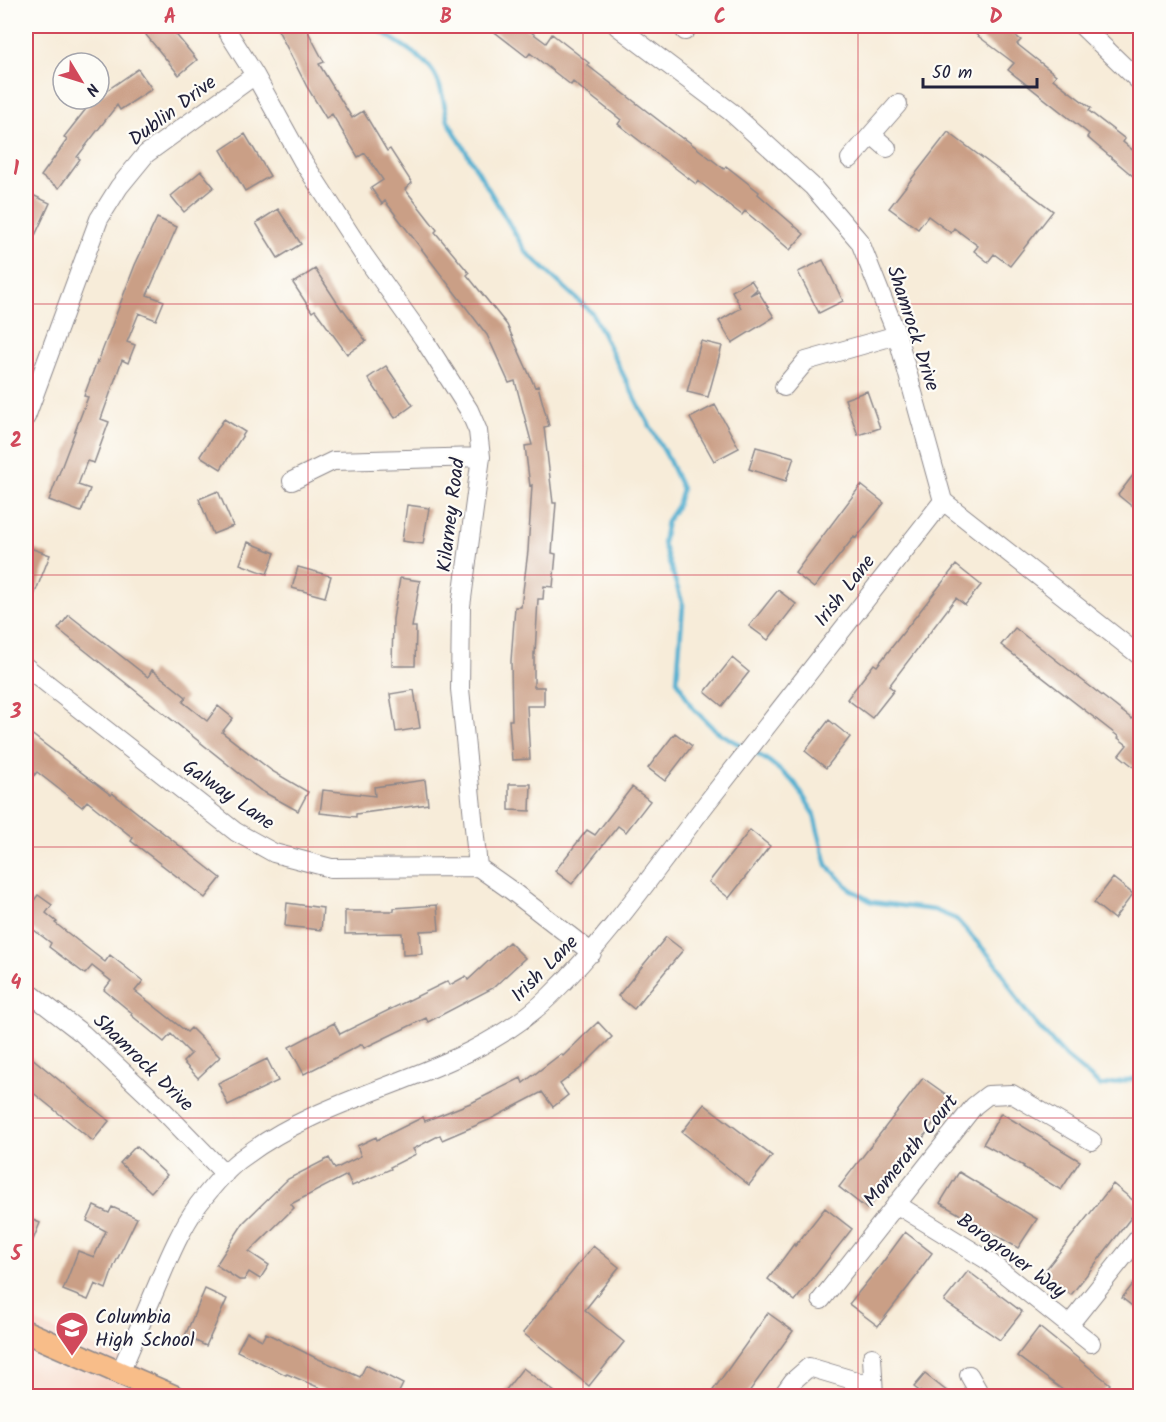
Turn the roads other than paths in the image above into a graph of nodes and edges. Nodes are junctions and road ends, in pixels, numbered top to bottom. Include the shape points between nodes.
1 (224, 26) edge
2 (617, 26) edge
3 (1082, 26) edge
4 (636, 31) edge
5 (255, 75) junction
6 (1140, 82) edge
7 (898, 104) dead end
8 (872, 135) junction
9 (887, 148) dead end
10 (850, 159) dead end
11 (897, 335) junction
12 (784, 387) dead end
13 (26, 417) edge
14 (481, 457) junction
15 (292, 481) dead end
16 (943, 501) junction
17 (1140, 656) edge
18 (26, 667) edge
19 (478, 867) junction
20 (592, 953) junction
21 (26, 990) edge
22 (1092, 1141) dead end
23 (225, 1174) junction
24 (896, 1204) junction
25 (1140, 1236) edge
26 (821, 1300) dead end
27 (1069, 1325) junction
28 (26, 1332) edge
29 (1092, 1343) dead end
30 (872, 1357) dead end
31 (120, 1373) junction
32 (969, 1375) dead end
33 (873, 1391) edge
34 (173, 1396) edge
35 (782, 1396) edge
36 (981, 1396) edge

1 - 5 street, Kilarney Road
2 - 4 street, Shamrock Drive
3 - 6 street
4 - 11 street, Shamrock Drive via 812,186 860,242
5 - 13 street, Dublin Drive via 146,154 119,187 99,219
5 - 14 street, Kilarney Road via 302,160 469,410 478,431
7 - 8 street
8 - 9 street
8 - 10 street
11 - 12 street via 806,361
11 - 16 street, Shamrock Drive
14 - 15 street via 333,460
14 - 19 street, Kilarney Road via 461,606 460,689
16 - 17 street
16 - 20 street, Irish Lane
18 - 19 street, Galway Lane via 236,831 274,853 331,868
19 - 20 street
20 - 23 street, Irish Lane via 523,1020 491,1041 300,1122 244,1156
21 - 23 street, Shamrock Drive via 83,1034
22 - 24 street, Momerath Court via 1012,1094 988,1095 974,1106
23 - 31 street, Irish Lane via 197,1206 174,1246
24 - 26 street, Momerath Court
24 - 27 street, Borogrover Way via 987,1260
25 - 27 street, Borogrover Way
27 - 29 street, Borogrover Way
28 - 31 main road
30 - 33 street
31 - 34 main road
32 - 36 street
33 - 35 street via 809,1367

